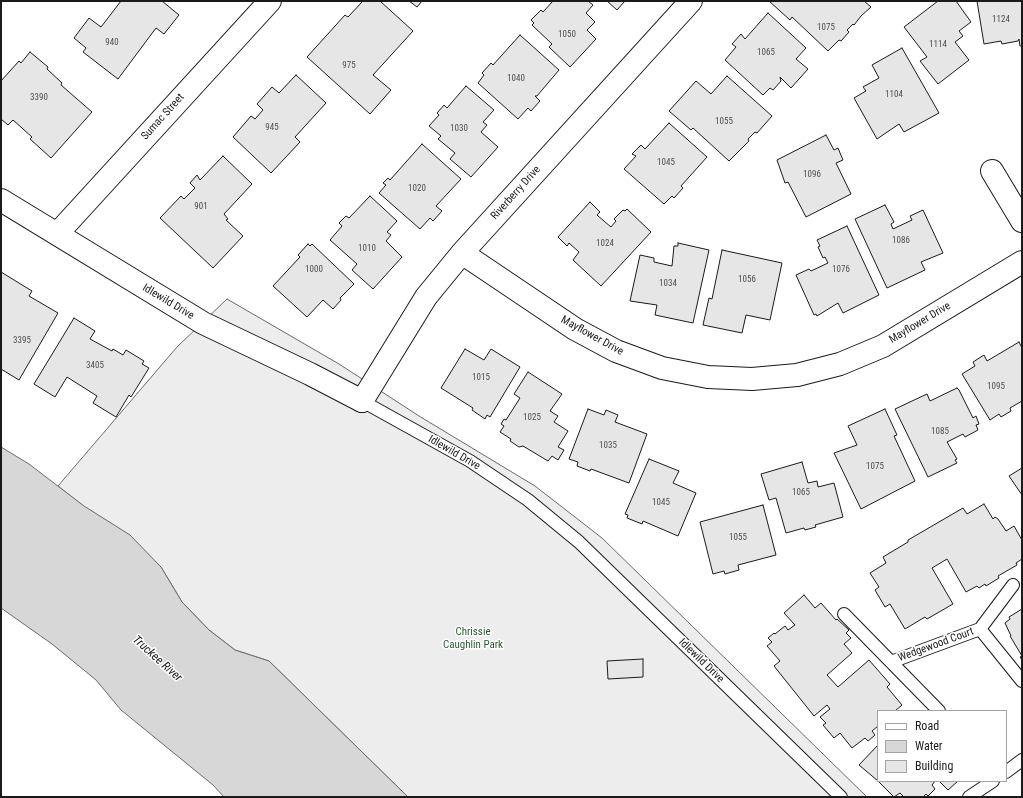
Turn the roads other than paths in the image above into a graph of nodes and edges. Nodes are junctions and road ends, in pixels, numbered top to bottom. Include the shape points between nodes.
1 (270, 1) edge
2 (691, 1) edge
3 (992, 171) dead end
4 (1, 200) edge
5 (1022, 221) edge
6 (57, 234) junction
7 (462, 253) junction
8 (1022, 262) edge
9 (362, 401) junction
10 (1014, 585) dead end
11 (844, 614) dead end
12 (980, 629) junction
13 (891, 662) junction
14 (1022, 681) edge
15 (938, 710) edge
16 (1022, 760) edge
17 (1007, 771) edge
18 (992, 782) edge
19 (841, 797) edge
20 (969, 797) edge

1 - 6 street, Sumac Street
2 - 7 street, Riverberry Drive
3 - 5 street
4 - 6 street, Idlewild Drive
6 - 9 street, Idlewild Drive via 203,323
7 - 8 street, Mayflower Drive via 575,329 616,352 662,368 708,377 752,379 797,375 840,364 883,346
7 - 9 street, Riverberry Drive via 426,297
9 - 19 lane, Idlewild Drive via 470,461 528,500 579,542
10 - 12 lane, Wedgewood Court
11 - 13 lane, Wedgewood Court
12 - 13 lane, Wedgewood Court
12 - 14 lane, Wedgewood Court
13 - 15 lane, Wedgewood Court
16 - 17 lane
18 - 20 lane

